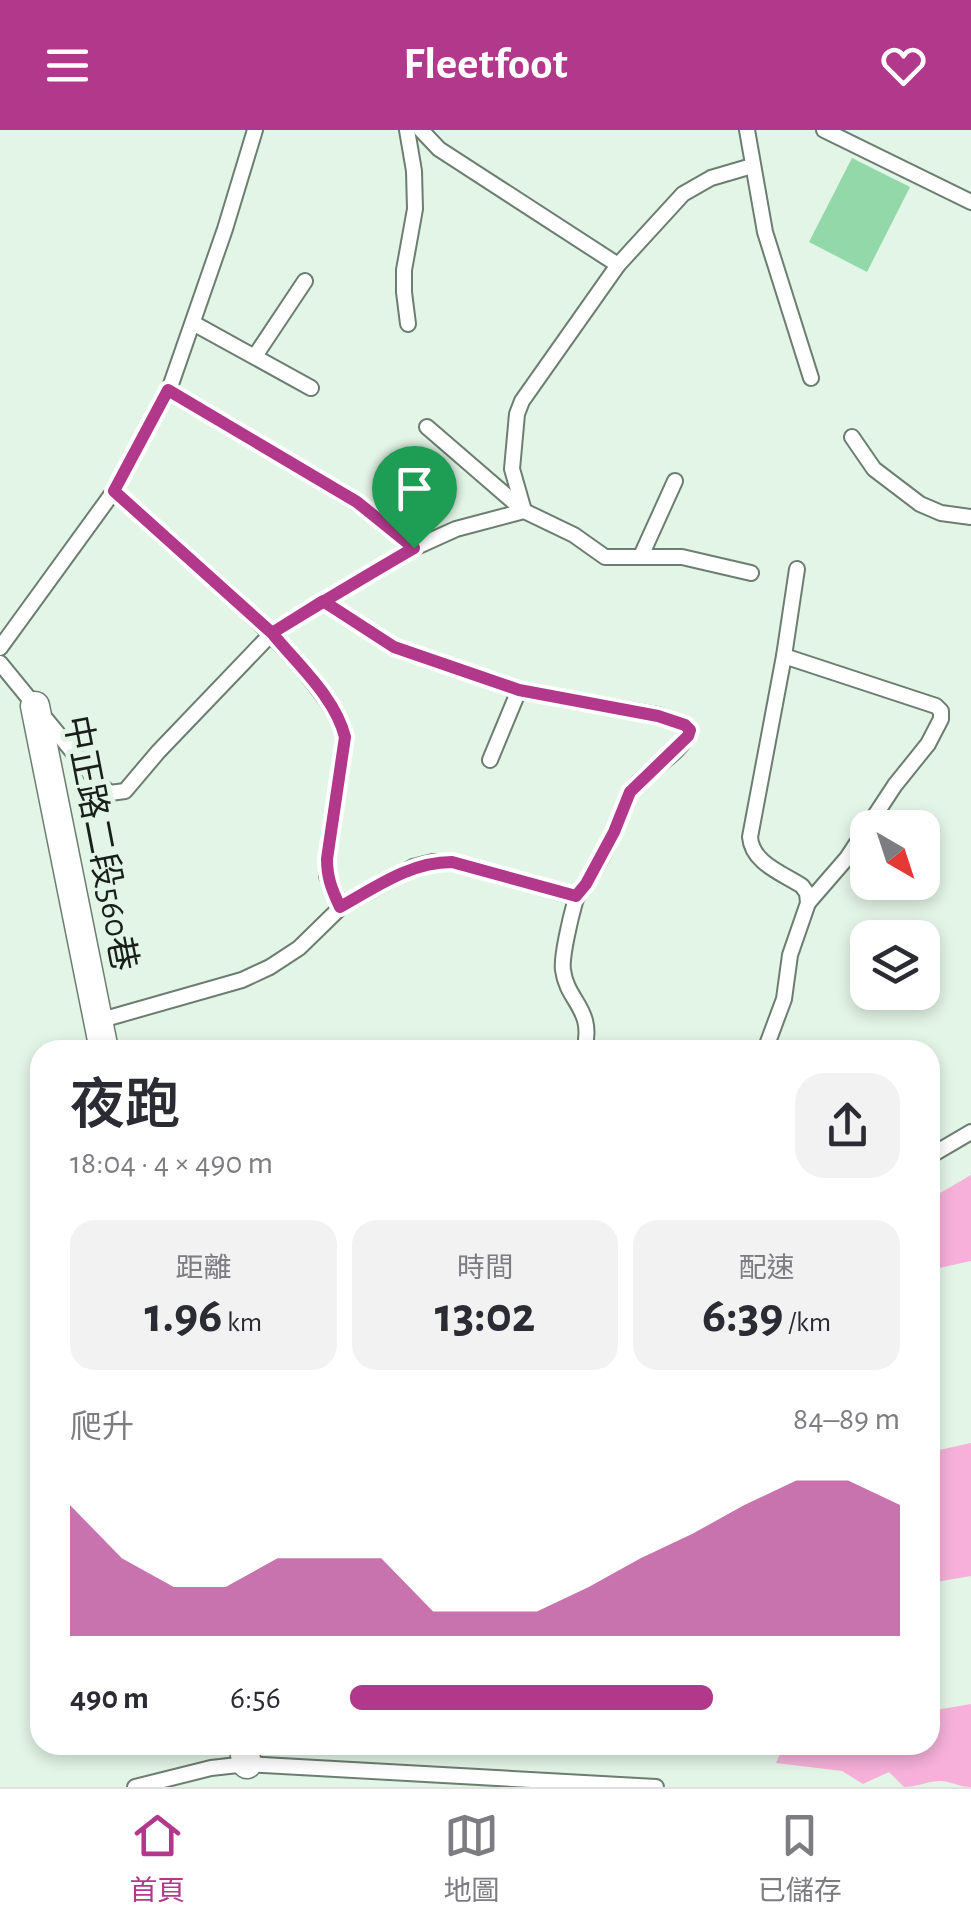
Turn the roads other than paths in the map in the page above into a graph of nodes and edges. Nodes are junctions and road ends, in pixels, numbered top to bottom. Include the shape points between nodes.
1 (254, 130) edge
2 (407, 130) edge
3 (422, 130) edge
4 (747, 130) edge
5 (824, 130) edge
6 (844, 133) edge
7 (752, 166) junction
8 (971, 202) edge
9 (618, 266) junction
10 (305, 281) dead end
11 (194, 323) junction
12 (408, 324) dead end
13 (255, 356) junction
14 (810, 378) dead end
15 (311, 388) dead end
16 (168, 390) junction
17 (427, 427) dead end
18 (852, 438) dead end
19 (675, 481) dead end
20 (114, 491) junction
21 (524, 511) junction
22 (971, 517) edge
23 (414, 548) junction
24 (640, 556) junction
25 (796, 569) dead end
26 (751, 573) dead end
27 (323, 601) junction
28 (272, 633) junction
29 (0, 648) edge
30 (784, 656) junction
31 (0, 663) edge
32 (519, 690) junction
33 (35, 706) junction
34 (490, 760) dead end
35 (576, 896) junction
36 (808, 904) junction
37 (340, 907) junction
38 (98, 1021) junction
39 (102, 1040) edge
40 (587, 1040) edge
41 (769, 1040) edge
42 (971, 1132) edge
43 (940, 1150) edge
44 (243, 1755) edge
45 (257, 1755) edge
46 (629, 1786) edge
47 (135, 1787) edge
48 (656, 1787) edge

1 - 11 lane
2 - 12 lane via 415,209 404,270
3 - 9 lane via 440,149
4 - 7 lane
5 - 6 lane
6 - 8 lane
7 - 9 lane via 682,194
7 - 14 lane
9 - 21 lane via 517,414 512,469
10 - 13 lane
11 - 13 lane
11 - 16 lane
13 - 15 lane
16 - 20 lane
16 - 23 lane via 357,502
17 - 21 lane
18 - 22 lane via 874,469 920,504
19 - 24 lane
20 - 28 lane
20 - 29 lane
21 - 23 lane
21 - 24 lane via 599,555
23 - 27 lane
24 - 26 lane via 682,556
25 - 30 lane
27 - 28 lane
27 - 32 lane via 394,647
28 - 33 lane via 125,791 110,793 99,784
28 - 37 lane via 320,691 345,737 327,859
30 - 36 lane via 750,848 802,886
30 - 36 lane via 941,712 928,744
31 - 33 lane, 中正路二段560巷
32 - 34 lane
32 - 35 lane via 658,716 690,730 630,792
33 - 38 street, 中正路二段560巷
35 - 37 lane via 433,862 413,866
35 - 40 lane via 562,967 582,1008
36 - 41 lane
37 - 38 lane via 299,948 242,980
38 - 39 street, 中正路二段560巷
42 - 43 lane
44 - 47 lane
45 - 46 lane
46 - 48 lane

